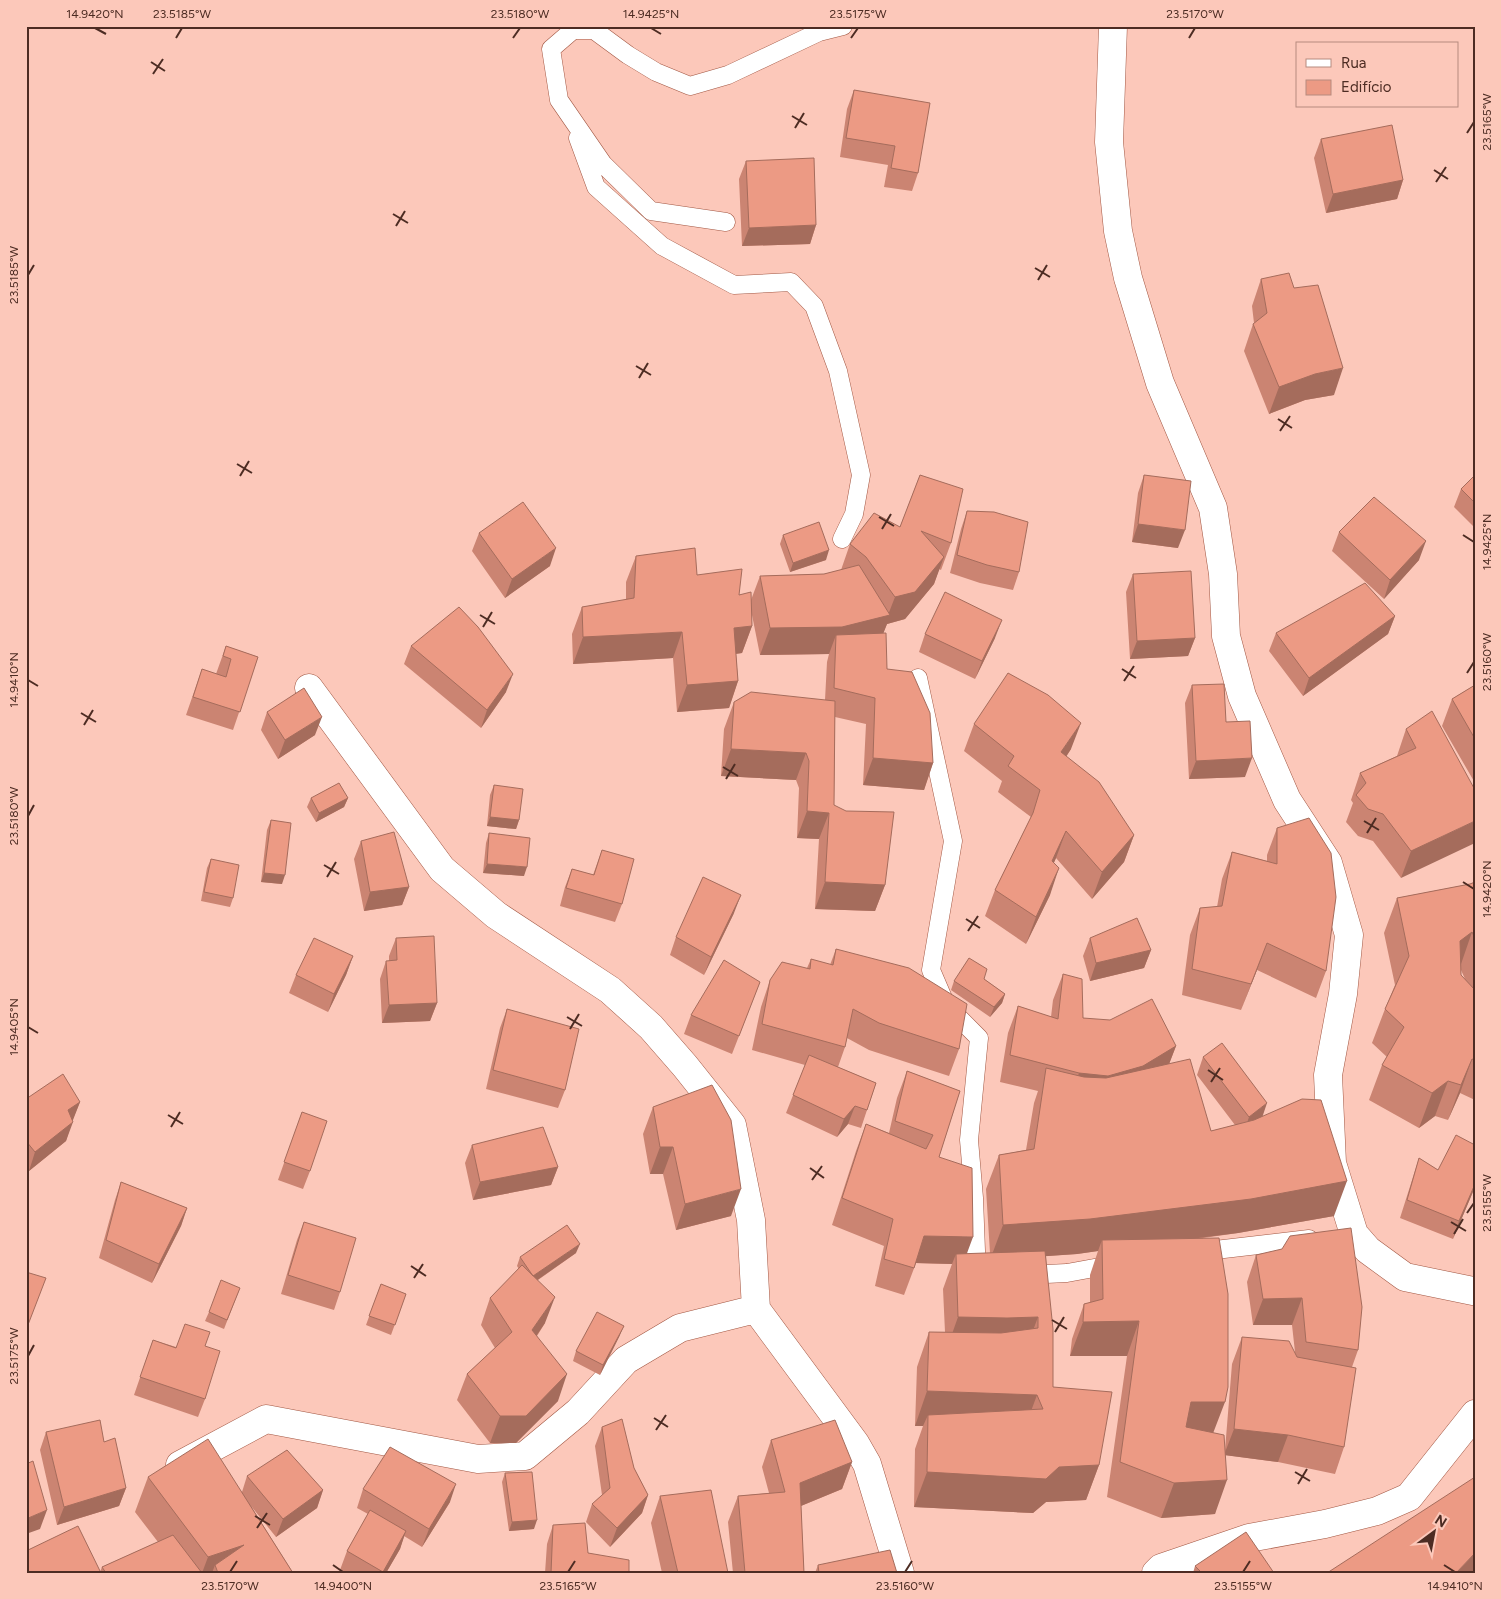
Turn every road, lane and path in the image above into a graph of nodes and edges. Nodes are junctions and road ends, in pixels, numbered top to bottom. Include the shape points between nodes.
1 (843, 26) edge
2 (1113, 26) edge
3 (569, 114) junction
4 (726, 222) dead end
5 (842, 539) dead end
6 (918, 678) dead end
7 (309, 688) dead end
8 (1338, 1236) junction
9 (1180, 1254) edge
10 (1133, 1262) edge
11 (1012, 1275) edge
12 (994, 1276) edge
13 (1474, 1287) edge
14 (756, 1309) junction
15 (1473, 1424) edge
16 (161, 1476) edge
17 (900, 1573) edge
18 (1156, 1573) edge

1 - 3 lane via 819,32 728,74 690,86 656,72 594,30 573,30 551,49 559,100
2 - 8 street via 1109,142 1118,231 1128,278 1160,384 1213,508 1223,574 1226,636 1242,696 1287,800 1328,863 1349,935 1343,994 1328,1075
3 - 4 lane via 603,164 651,211
3 - 5 lane via 596,187 662,246 734,285 791,282 814,306 838,371 861,475 854,514
6 - 12 lane via 953,841 931,970 946,1005 979,1038 969,1140 976,1277
7 - 14 street via 442,869 496,915 610,990 651,1027 732,1125 751,1220
8 - 9 lane
8 - 13 street via 1368,1250 1405,1277
10 - 11 lane via 1066,1273
14 - 16 street via 680,1328 626,1360 578,1412 525,1456 478,1459 266,1419 206,1462
14 - 17 street via 867,1464
15 - 18 street via 1409,1497 1377,1511 1249,1538 1161,1568

